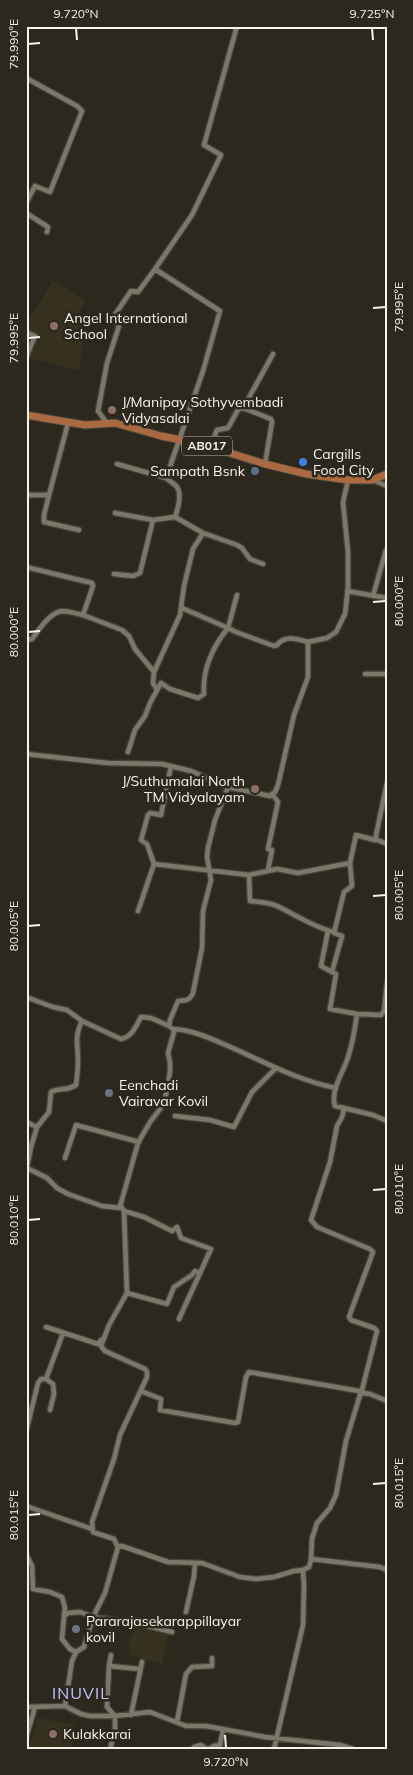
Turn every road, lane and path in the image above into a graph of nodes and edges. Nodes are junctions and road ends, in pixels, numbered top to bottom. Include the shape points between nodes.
1 (237, 26) edge
2 (26, 78) edge
3 (26, 203) edge
4 (26, 213) edge
5 (46, 232) dead end
6 (155, 268) junction
7 (26, 332) edge
8 (273, 354) dead end
9 (26, 358) edge
10 (246, 409) junction
11 (26, 415) edge
12 (68, 423) junction
13 (106, 423) junction
14 (181, 440) junction
15 (210, 447) junction
16 (117, 464) dead end
17 (266, 464) junction
18 (387, 474) edge
19 (166, 478) junction
20 (348, 480) junction
21 (372, 480) junction
22 (387, 486) edge
23 (26, 495) edge
24 (49, 495) junction
25 (115, 513) dead end
26 (175, 517) junction
27 (152, 520) junction
28 (79, 530) dead end
29 (203, 533) junction
30 (386, 550) edge
31 (263, 564) dead end
32 (26, 567) edge
33 (114, 574) dead end
34 (348, 591) junction
35 (237, 595) dead end
36 (373, 596) junction
37 (387, 598) edge
38 (182, 608) junction
39 (83, 615) junction
40 (228, 628) junction
41 (26, 640) edge
42 (308, 642) junction
43 (154, 672) junction
44 (365, 674) dead end
45 (387, 674) edge
46 (157, 690) junction
47 (128, 752) dead end
48 (26, 754) edge
49 (172, 766) junction
50 (387, 783) edge
51 (228, 787) junction
52 (272, 794) junction
53 (375, 839) junction
54 (387, 844) edge
55 (350, 863) junction
56 (154, 864) junction
57 (210, 870) junction
58 (268, 870) junction
59 (249, 875) junction
60 (138, 911) dead end
61 (328, 930) junction
62 (334, 932) junction
63 (332, 972) junction
64 (387, 984) edge
65 (26, 997) edge
66 (356, 1014) junction
67 (384, 1016) edge
68 (82, 1021) junction
69 (171, 1027) junction
70 (276, 1068) junction
71 (336, 1088) junction
72 (344, 1109) junction
73 (175, 1116) dead end
74 (387, 1121) edge
75 (26, 1122) edge
76 (37, 1127) junction
77 (139, 1142) junction
78 (65, 1158) dead end
79 (27, 1170) edge
80 (123, 1209) junction
81 (200, 1273) junction
82 (127, 1293) junction
83 (179, 1319) dead end
84 (46, 1326) dead end
85 (63, 1333) junction
86 (102, 1339) junction
87 (46, 1379) junction
88 (141, 1391) junction
89 (361, 1394) junction
90 (387, 1401) edge
91 (50, 1410) dead end
92 (26, 1432) edge
93 (26, 1506) edge
94 (92, 1529) junction
95 (118, 1547) junction
96 (26, 1554) edge
97 (311, 1559) junction
98 (195, 1562) junction
99 (303, 1570) junction
100 (387, 1570) edge
101 (186, 1612) dead end
102 (64, 1616) junction
103 (93, 1618) junction
104 (172, 1632) dead end
105 (76, 1652) junction
106 (111, 1656) dead end
107 (212, 1658) dead end
108 (142, 1662) dead end
109 (109, 1666) junction
110 (140, 1669) junction
111 (65, 1706) junction
112 (26, 1707) edge
113 (35, 1707) junction
114 (132, 1715) junction
115 (115, 1716) junction
116 (177, 1722) junction
117 (223, 1729) junction
118 (26, 1738) edge
119 (276, 1738) junction
120 (110, 1749) edge
121 (193, 1749) edge
122 (208, 1749) edge
123 (274, 1749) edge
124 (353, 1749) edge

1 - 6 street via 204,145 221,155 192,214
2 - 3 street via 82,111 50,192 36,186
4 - 5 street via 48,227
6 - 13 street via 138,292 131,291 114,316 119,326 105,370 98,411
6 - 14 street via 220,311
7 - 9 street via 35,336
8 - 10 street via 246,403
10 - 15 street via 240,408 228,428 217,430
10 - 17 street via 271,419
11 - 12 main road, AB017
12 - 13 main road, AB017
12 - 24 street
13 - 14 main road, AB017
14 - 15 main road, AB017
14 - 19 street
15 - 17 main road, AB017
16 - 19 street
17 - 20 main road, AB017
18 - 21 main road, AB017
19 - 26 street via 179,493
20 - 21 main road, AB017
20 - 34 street via 343,512
21 - 22 street
23 - 24 street
24 - 28 street via 44,522
25 - 27 street
26 - 27 street
26 - 29 street
27 - 33 street via 140,572 133,576
29 - 31 street via 238,545 250,559
29 - 38 street via 193,549
30 - 36 street
32 - 39 street via 92,583
34 - 36 street
34 - 42 street via 344,614 336,632 327,638
35 - 40 street
36 - 37 street
38 - 40 street
38 - 43 street
39 - 41 street via 62,611 45,622 32,639
39 - 43 street via 122,630
40 - 42 street via 274,646 284,639
40 - 46 street via 218,640 210,659 204,694 198,698 161,683
42 - 52 street via 308,677 294,715 278,785
43 - 46 street via 153,683
44 - 45 street
46 - 47 street via 135,730
48 - 49 street
49 - 51 street
49 - 56 street via 161,815 148,815 141,840 147,844
50 - 53 street
51 - 52 street
51 - 57 street via 208,848
52 - 58 street via 278,802 268,849 272,850
53 - 54 street
53 - 55 street via 356,835
55 - 58 street via 298,872
55 - 62 street via 352,886 344,892
56 - 57 street
56 - 60 street
57 - 59 street
57 - 69 street via 210,888 202,921 204,939 193,993 187,1001 178,1001 170,1020
58 - 59 street
59 - 61 street via 250,901 277,906 309,924
61 - 62 street
61 - 63 street via 321,966
62 - 63 street via 342,936
63 - 66 street via 336,974 330,1009
64 - 67 street
65 - 68 street via 67,1010
66 - 67 street
66 - 71 street via 348,1060
68 - 69 street via 121,1039 130,1035 141,1017
68 - 76 street via 76,1047 76,1085 51,1092 49,1112
69 - 70 street via 217,1041
69 - 77 street via 174,1032 168,1053 168,1087 163,1105
70 - 71 street via 314,1084
70 - 73 street via 252,1092 234,1127
71 - 72 street via 334,1106
72 - 74 street
72 - 89 street via 311,1220 317,1227 373,1252 349,1317 377,1331
75 - 76 street
76 - 79 street
77 - 78 street via 76,1125
77 - 80 street via 121,1203
79 - 80 street via 47,1178 68,1194 102,1206
80 - 81 street via 172,1231 178,1227 181,1238 211,1249
80 - 82 street
81 - 82 street via 195,1271 174,1287 167,1304
81 - 83 street
82 - 86 street
84 - 85 street
85 - 86 street via 98,1344
85 - 87 street
86 - 88 street via 101,1346 105,1351 145,1369 147,1378
87 - 91 street via 52,1384 54,1394
87 - 92 street via 38,1383
88 - 89 street via 161,1399 160,1410 235,1423 238,1422 249,1372 359,1391
88 - 94 street via 120,1435
89 - 90 street
89 - 97 street via 346,1441 336,1495 317,1523
93 - 94 street
94 - 95 street via 114,1540
95 - 98 street via 168,1562
95 - 103 street via 105,1593
96 - 102 street via 32,1566 33,1589 62,1597 66,1608
97 - 99 street via 309,1567
97 - 100 street
98 - 99 street via 240,1577 274,1577
98 - 101 street
99 - 119 street via 303,1625
102 - 103 street via 80,1612
102 - 105 street via 62,1639
103 - 104 street via 132,1622
103 - 105 street via 84,1648
105 - 111 street
106 - 109 street
107 - 116 street via 212,1666 192,1667 186,1674
108 - 110 street
109 - 110 street
109 - 115 street via 107,1707
110 - 114 street
111 - 113 street
111 - 115 street via 90,1716
112 - 113 street
113 - 118 street
114 - 115 street
114 - 116 street via 150,1712
115 - 120 street
116 - 117 street via 186,1726
117 - 119 street
117 - 122 street via 220,1745
119 - 123 street
119 - 124 street
121 - 122 street via 201,1745

